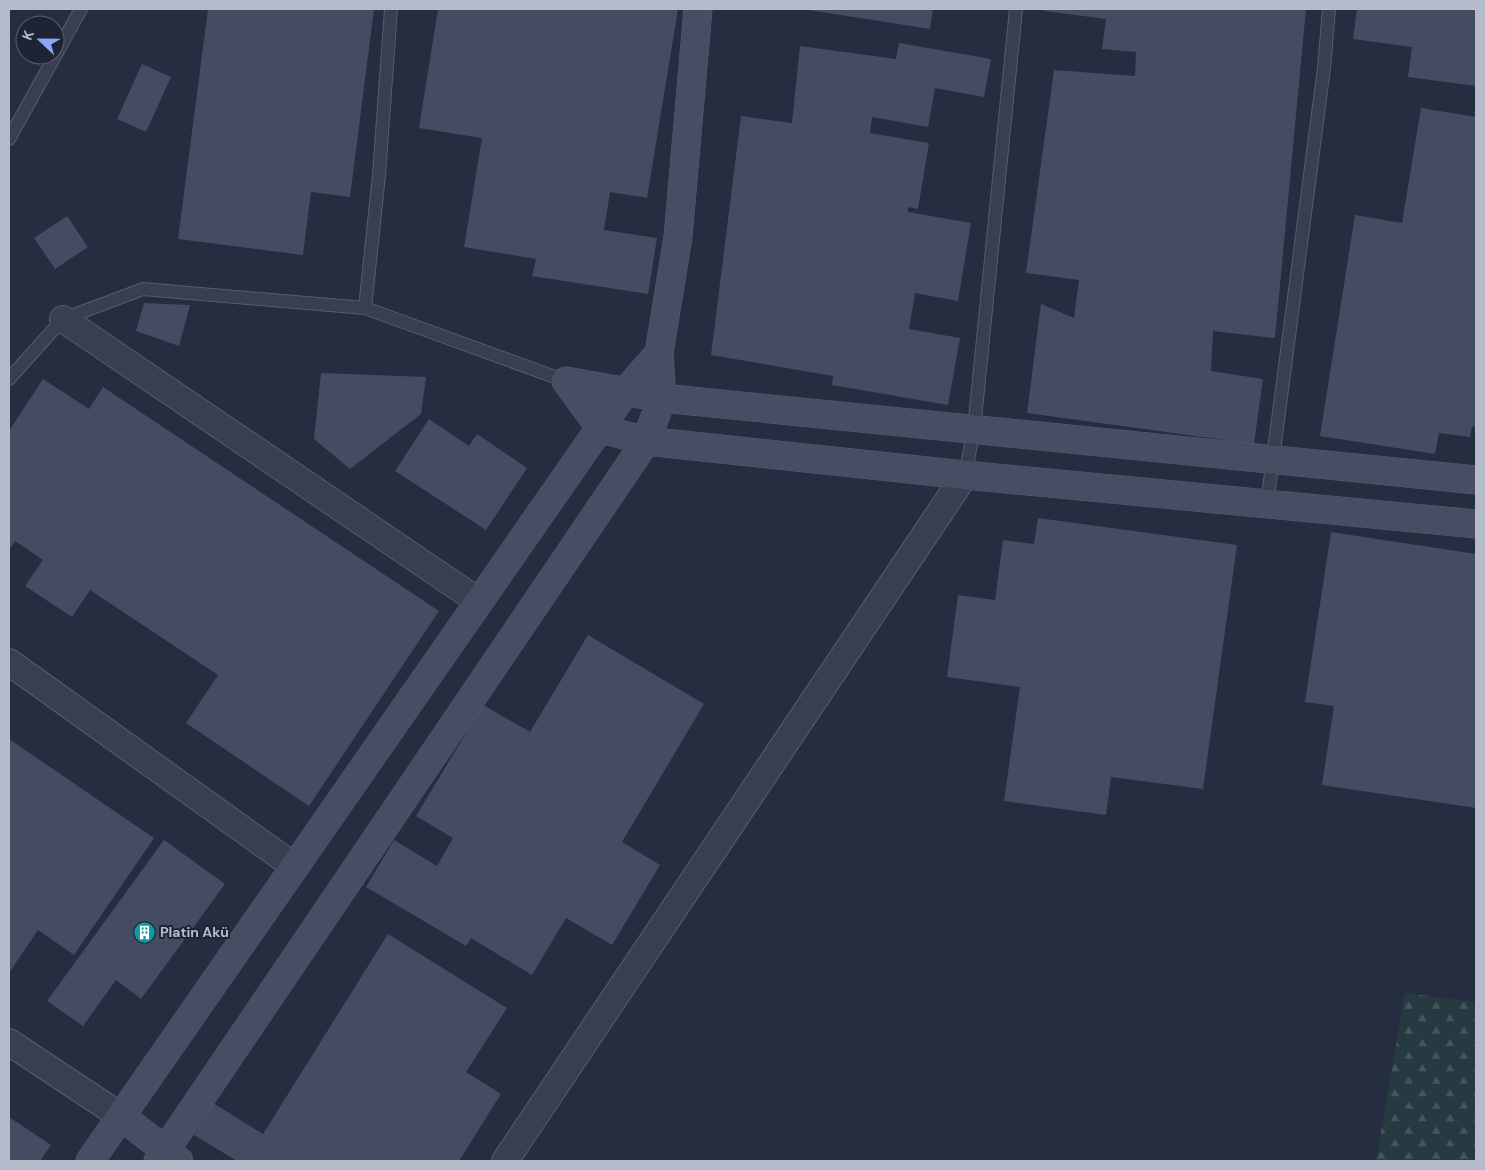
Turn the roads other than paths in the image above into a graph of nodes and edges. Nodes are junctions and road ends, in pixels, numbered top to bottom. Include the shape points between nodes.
1 (81, 9) edge
2 (391, 9) edge
3 (698, 9) edge
4 (1016, 9) edge
5 (1329, 9) edge
6 (9, 139) edge
7 (365, 308) junction
8 (63, 319) junction
9 (659, 353) junction
10 (9, 379) edge
11 (566, 381) junction
12 (625, 392) junction
13 (662, 398) junction
14 (601, 429) junction
15 (974, 429) junction
16 (646, 441) junction
17 (1274, 459) junction
18 (965, 476) junction
19 (1476, 480) edge
20 (1267, 504) junction
21 (1476, 524) edge
22 (478, 601) junction
23 (9, 662) edge
24 (295, 867) junction
25 (9, 1042) edge
26 (122, 1117) junction
27 (101, 1157) edge
28 (167, 1158) edge
29 (505, 1161) edge

1 - 6 lane
2 - 7 lane
3 - 9 street via 678,237
4 - 15 lane
5 - 17 lane
7 - 8 lane via 143,289
7 - 11 lane
8 - 10 lane
8 - 22 street
9 - 12 street
9 - 13 street
11 - 12 street
11 - 14 street
12 - 13 street
12 - 14 street
13 - 15 street
13 - 16 street
14 - 16 street
14 - 22 street
15 - 17 street
15 - 18 lane
16 - 18 street
16 - 28 street
17 - 19 street
17 - 20 lane
18 - 20 street
18 - 29 street
20 - 21 street
22 - 24 street
23 - 24 street
24 - 26 street
25 - 26 street
26 - 27 street
26 - 28 street

